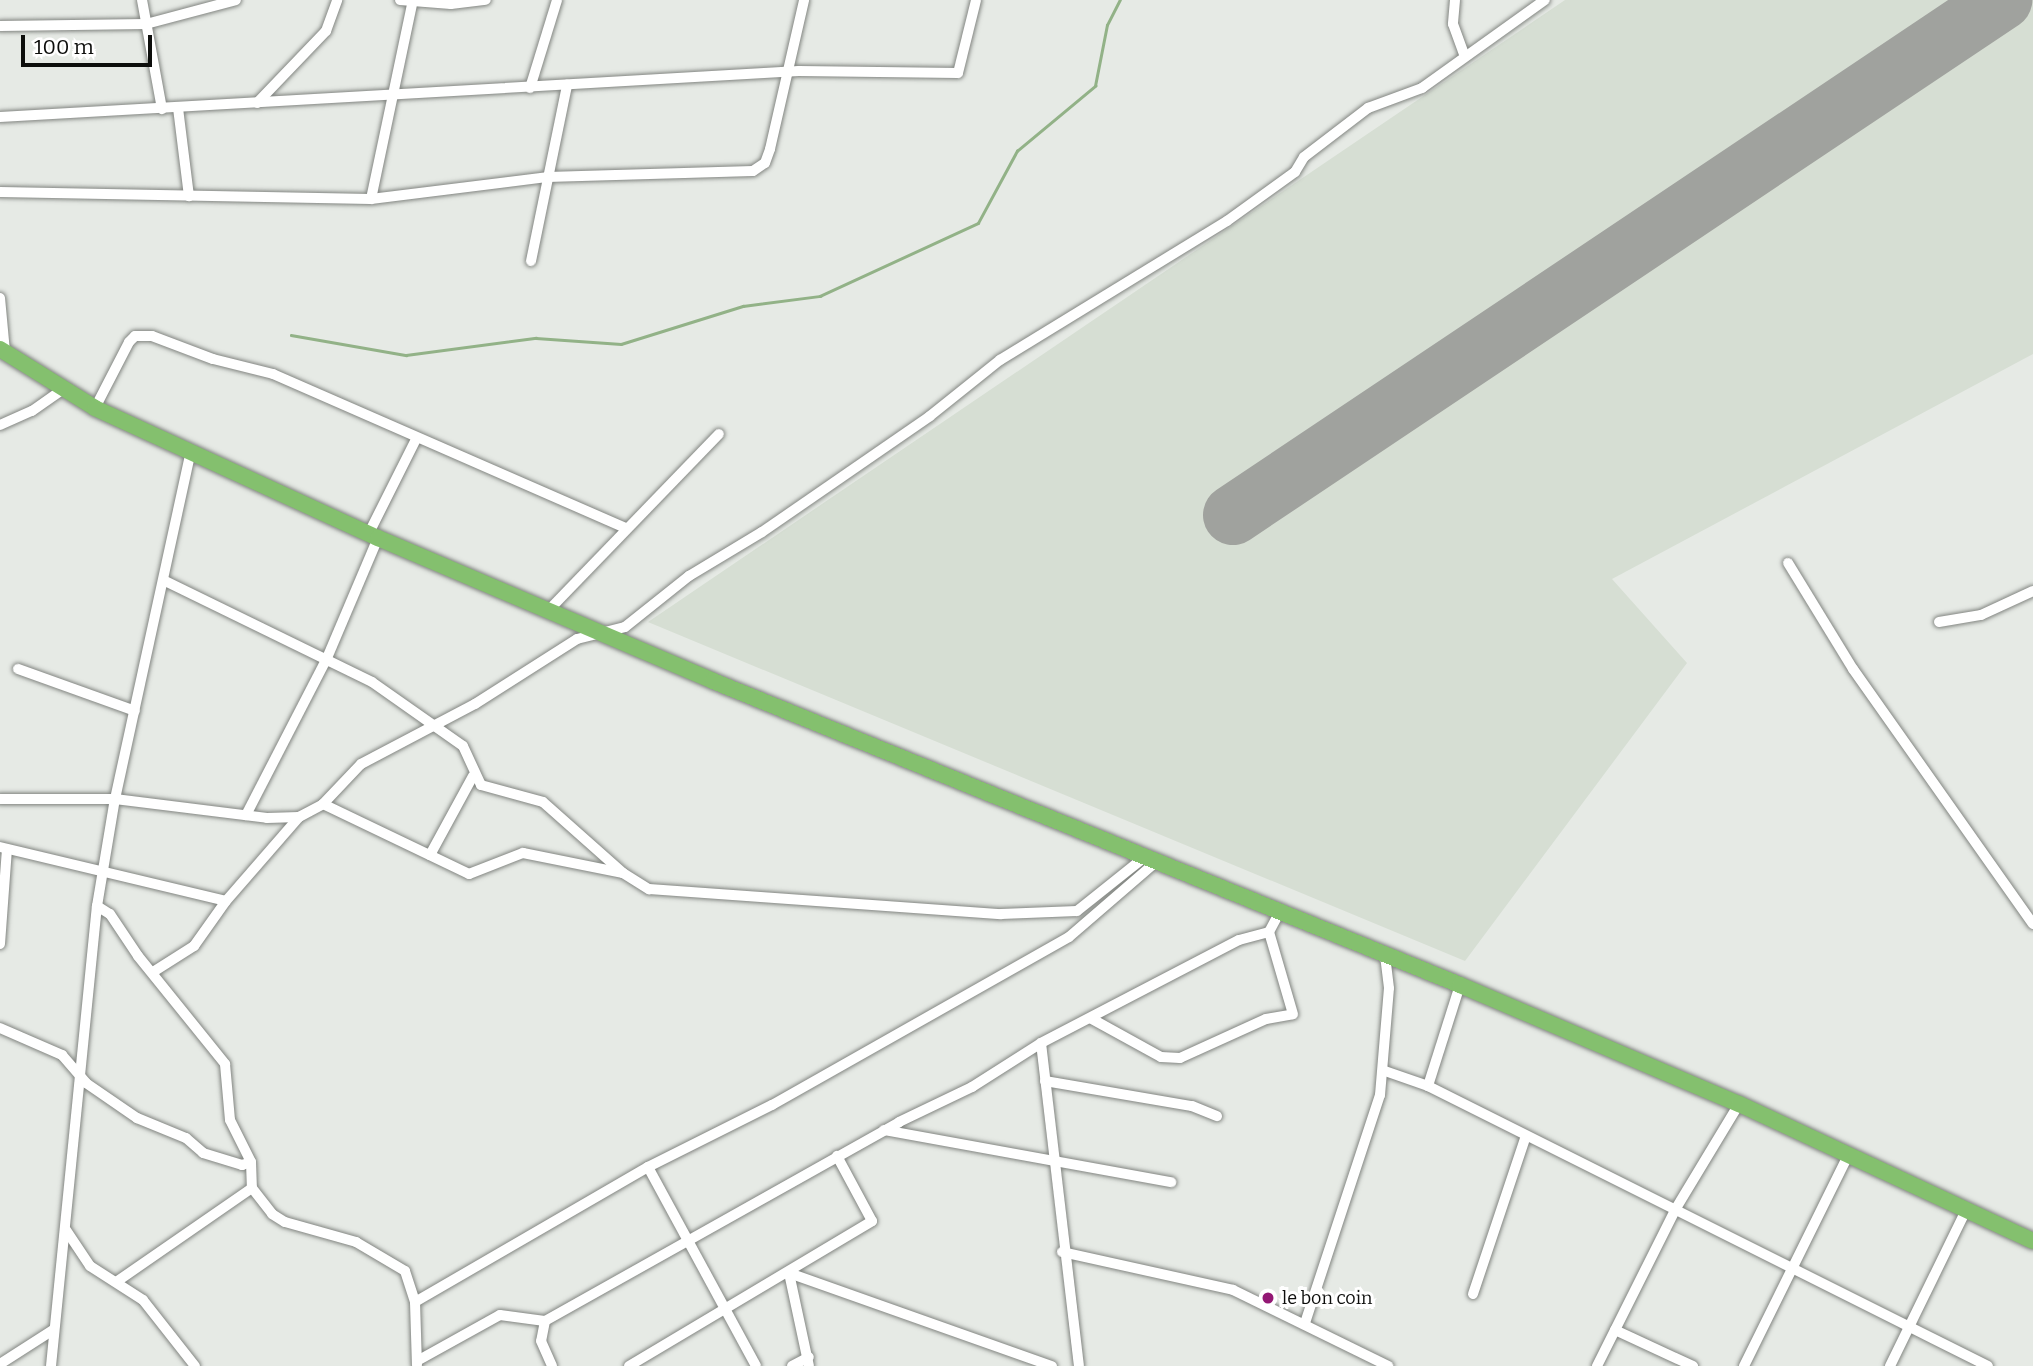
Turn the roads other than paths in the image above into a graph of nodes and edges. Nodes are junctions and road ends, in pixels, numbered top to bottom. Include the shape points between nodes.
1 (142, 0) edge
2 (236, 0) edge
3 (337, 0) edge
4 (400, 0) edge
5 (413, 0) edge
6 (486, 0) edge
7 (557, 0) edge
8 (804, 0) edge
9 (976, 0) edge
10 (1455, 0) edge
11 (1545, 0) edge
12 (146, 24) junction
13 (0, 26) edge
14 (1464, 55) junction
15 (786, 72) junction
16 (567, 85) junction
17 (530, 88) junction
18 (394, 96) junction
19 (257, 103) junction
20 (178, 108) junction
21 (162, 109) junction
22 (0, 117) edge
23 (547, 177) junction
24 (0, 191) edge
25 (189, 196) junction
26 (371, 198) junction
27 (531, 261) dead end
28 (0, 298) edge
29 (2, 351) edge
30 (61, 391) junction
31 (95, 408) junction
32 (0, 425) edge
33 (719, 434) dead end
34 (416, 439) junction
35 (191, 454) junction
36 (626, 528) junction
37 (374, 536) junction
38 (1788, 563) dead end
39 (165, 581) junction
40 (2033, 591) edge
41 (548, 611) junction
42 (1939, 622) dead end
43 (597, 632) junction
44 (327, 658) junction
45 (18, 669) dead end
46 (135, 711) junction
47 (432, 723) junction
48 (473, 776) junction
49 (0, 799) edge
50 (115, 799) junction
51 (323, 804) junction
52 (246, 815) junction
53 (299, 817) junction
54 (3, 848) edge
55 (430, 855) junction
56 (1152, 859) junction
57 (103, 872) junction
58 (623, 873) junction
59 (2, 895) edge
60 (226, 901) junction
61 (97, 906) junction
62 (1280, 911) junction
63 (2033, 924) edge
64 (1269, 932) junction
65 (0, 944) edge
66 (1385, 954) junction
67 (153, 972) junction
68 (1461, 985) junction
69 (1092, 1019) junction
70 (0, 1028) edge
71 (1041, 1043) junction
72 (1385, 1071) junction
73 (80, 1073) junction
74 (1045, 1081) junction
75 (1428, 1086) junction
76 (1739, 1104) junction
77 (1217, 1116) dead end
78 (884, 1130) junction
79 (1526, 1136) junction
80 (837, 1156) junction
81 (1848, 1156) junction
82 (1053, 1161) junction
83 (251, 1163) junction
84 (648, 1167) junction
85 (1171, 1182) dead end
86 (253, 1188) junction
87 (1675, 1210) junction
88 (1966, 1210) junction
89 (65, 1230) junction
90 (687, 1241) junction
91 (2033, 1241) edge
92 (1062, 1252) junction
93 (1794, 1269) junction
94 (789, 1273) junction
95 (116, 1282) junction
96 (1473, 1294) dead end
97 (415, 1303) junction
98 (725, 1310) junction
99 (545, 1321) junction
100 (1305, 1323) junction
101 (1910, 1327) junction
102 (53, 1329) junction
103 (1615, 1330) junction
104 (809, 1361) edge
105 (0, 1364) edge
106 (417, 1364) edge
107 (51, 1366) edge
108 (195, 1366) edge
109 (552, 1366) edge
110 (629, 1366) edge
111 (756, 1366) edge
112 (792, 1366) edge
113 (1052, 1366) edge
114 (1079, 1366) edge
115 (1388, 1366) edge
116 (1597, 1366) edge
117 (1693, 1366) edge
118 (1744, 1366) edge
119 (1891, 1366) edge
120 (1987, 1366) edge

1 - 12 street
2 - 12 street
3 - 19 street via 326,31
4 - 5 street
5 - 6 street
5 - 18 street
7 - 17 street
8 - 15 street
9 - 15 street via 958,73
10 - 14 street via 1453,24
11 - 14 street
12 - 13 street
12 - 21 street
14 - 43 street via 1422,88 1368,108 1304,158 1295,172 1227,221 1000,359 930,416 762,532 689,576 625,627
15 - 16 street
15 - 23 street via 770,149 765,163 753,171
16 - 17 street
16 - 23 street
17 - 18 street
18 - 19 street
18 - 26 street
19 - 20 street
20 - 21 street
20 - 25 street
21 - 22 street
23 - 26 street
23 - 27 street
24 - 25 street
25 - 26 street
28 - 29 street
29 - 30 highway
30 - 31 highway
30 - 32 street
31 - 34 street via 129,342 144,334 274,374
31 - 35 highway
33 - 36 street
34 - 36 street
34 - 37 street
35 - 37 highway
35 - 39 street
36 - 41 street
37 - 41 highway
37 - 44 street
38 - 63 street via 1853,669
39 - 44 street
39 - 46 street
40 - 42 street via 1981,615
41 - 43 highway
43 - 47 street via 553,652 475,705
43 - 56 highway
44 - 47 street
44 - 52 street
45 - 46 street
46 - 50 street
47 - 48 street via 463,746
47 - 51 street via 361,764
48 - 55 street
48 - 58 street via 489,790 512,791 543,802
49 - 50 street
50 - 52 street
50 - 57 street
51 - 53 street
51 - 55 street
52 - 53 street
53 - 60 street
54 - 57 street
54 - 59 street
55 - 58 street via 469,874 523,853
56 - 58 street via 1077,911 1026,913 649,889
56 - 62 highway
56 - 84 street via 1069,937 772,1105
57 - 60 street
57 - 61 street
59 - 65 street
60 - 67 street via 194,946
61 - 67 street via 110,914
61 - 73 street
62 - 64 street
62 - 66 highway
64 - 69 street via 1239,940
64 - 69 street via 1293,1014 1266,1019 1180,1058 1161,1057
66 - 68 highway
66 - 72 street via 1389,988
67 - 83 street via 225,1064 230,1120
68 - 75 street
68 - 76 highway
69 - 71 street
70 - 73 street via 62,1055
71 - 74 street
71 - 78 street via 972,1087
72 - 75 street
72 - 100 street via 1374,1125 1330,1237
73 - 83 street via 86,1083 137,1118 186,1138 203,1153 242,1165
73 - 89 street
74 - 77 street via 1192,1106
74 - 82 street
75 - 79 street
76 - 81 highway
76 - 87 street
78 - 80 street
78 - 82 street
79 - 87 street
79 - 96 street
80 - 90 street
80 - 94 street via 872,1221
81 - 88 highway
81 - 93 street
82 - 85 street
82 - 92 street
83 - 86 street
84 - 90 street
84 - 97 street
86 - 95 street
86 - 97 street via 285,1222 356,1242 405,1271
87 - 93 street
87 - 103 street
88 - 91 highway
88 - 101 street
89 - 95 street via 90,1266
89 - 102 street
90 - 98 street
90 - 99 street
92 - 100 street via 1233,1290
92 - 114 street
93 - 101 street
93 - 118 street
94 - 98 street
94 - 104 street
94 - 113 street
95 - 108 street via 143,1300
97 - 106 street
98 - 110 street
98 - 111 street
99 - 106 street via 500,1315
99 - 109 street via 541,1341
100 - 115 street
101 - 119 street
101 - 120 street
102 - 105 street
102 - 107 street
103 - 116 street
103 - 117 street
104 - 112 street

